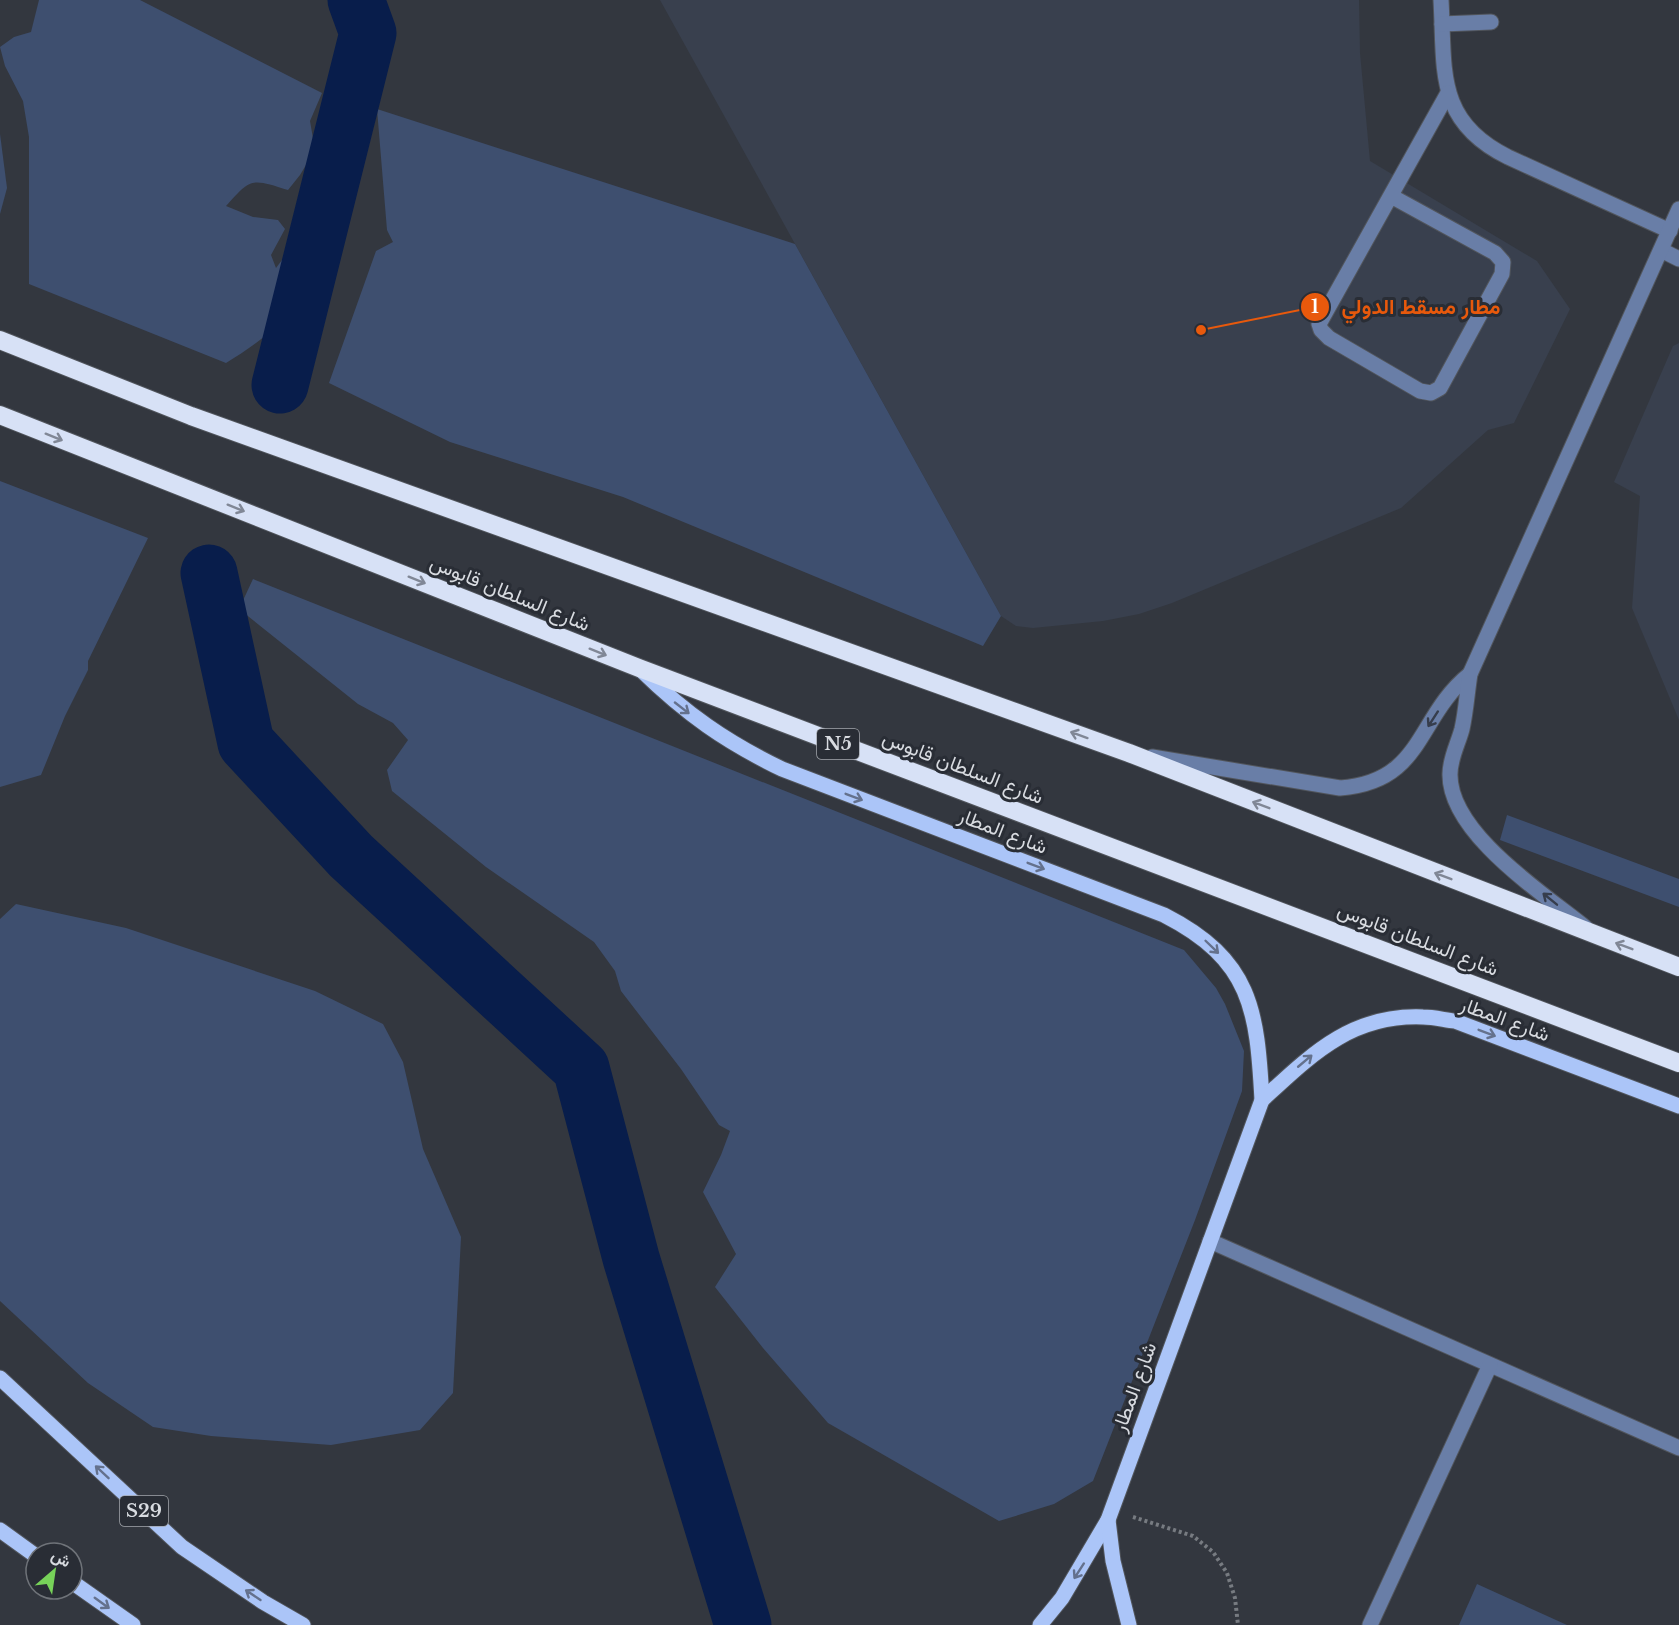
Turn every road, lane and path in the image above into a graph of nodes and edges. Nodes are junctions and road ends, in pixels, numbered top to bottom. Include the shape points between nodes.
1 (1441, 0) edge
2 (1491, 22) dead end
3 (1442, 24) junction
4 (1448, 93) junction
5 (1391, 196) junction
6 (1679, 210) edge
7 (1670, 231) junction
8 (1661, 250) junction
9 (1679, 260) edge
10 (0, 340) edge
11 (0, 415) edge
12 (639, 668) junction
13 (1470, 674) junction
14 (1129, 753) junction
15 (1596, 935) junction
16 (1679, 967) edge
17 (1679, 1063) edge
18 (1262, 1100) junction
19 (1679, 1106) edge
20 (1210, 1241) junction
21 (1490, 1365) junction
22 (0, 1378) edge
23 (1679, 1448) edge
24 (1110, 1515) junction
25 (0, 1530) edge
26 (24, 1547) edge
27 (84, 1590) edge
28 (133, 1625) edge
29 (303, 1625) edge
30 (1040, 1625) edge
31 (1129, 1625) edge
32 (1238, 1625) edge
33 (1370, 1625) edge

1 - 3 street
2 - 3 street
3 - 4 street
4 - 5 street
4 - 7 street via 1464,125 1492,149
5 - 5 street via 1321,319 1321,330 1420,391 1431,393 1440,388 1502,274 1503,262 1495,253
6 - 7 street
7 - 8 street
8 - 9 street
8 - 13 street
14 -> 10 highway via 191,416
11 -> 12 highway, شارع السلطان قابوس / N5
12 - 17 highway, شارع السلطان قابوس / N5
12 -> 18 main road, شارع المطار via 705,726 782,769 1190,928 1231,967 1245,992 1255,1018
13 -> 14 street via 1440,708 1405,761 1382,778 1355,787 1326,786
15 -> 13 street via 1486,847 1462,814 1452,792 1450,774
15 -> 14 highway
16 -> 15 highway
18 -> 19 main road, شارع المطار via 1329,1042 1358,1027 1390,1019 1423,1017 1455,1021
18 - 20 main road, شارع المطار
20 - 21 street
20 - 24 main road, شارع المطار
21 - 23 street
21 - 33 street
29 -> 22 main road, S29 via 182,1547
24 -> 30 main road, شارع المطار via 1068,1588
24 - 31 main road, شارع المطار via 1113,1561
24 - 32 path via 1193,1536 1213,1552 1227,1573
25 - 26 main road
27 -> 28 main road

